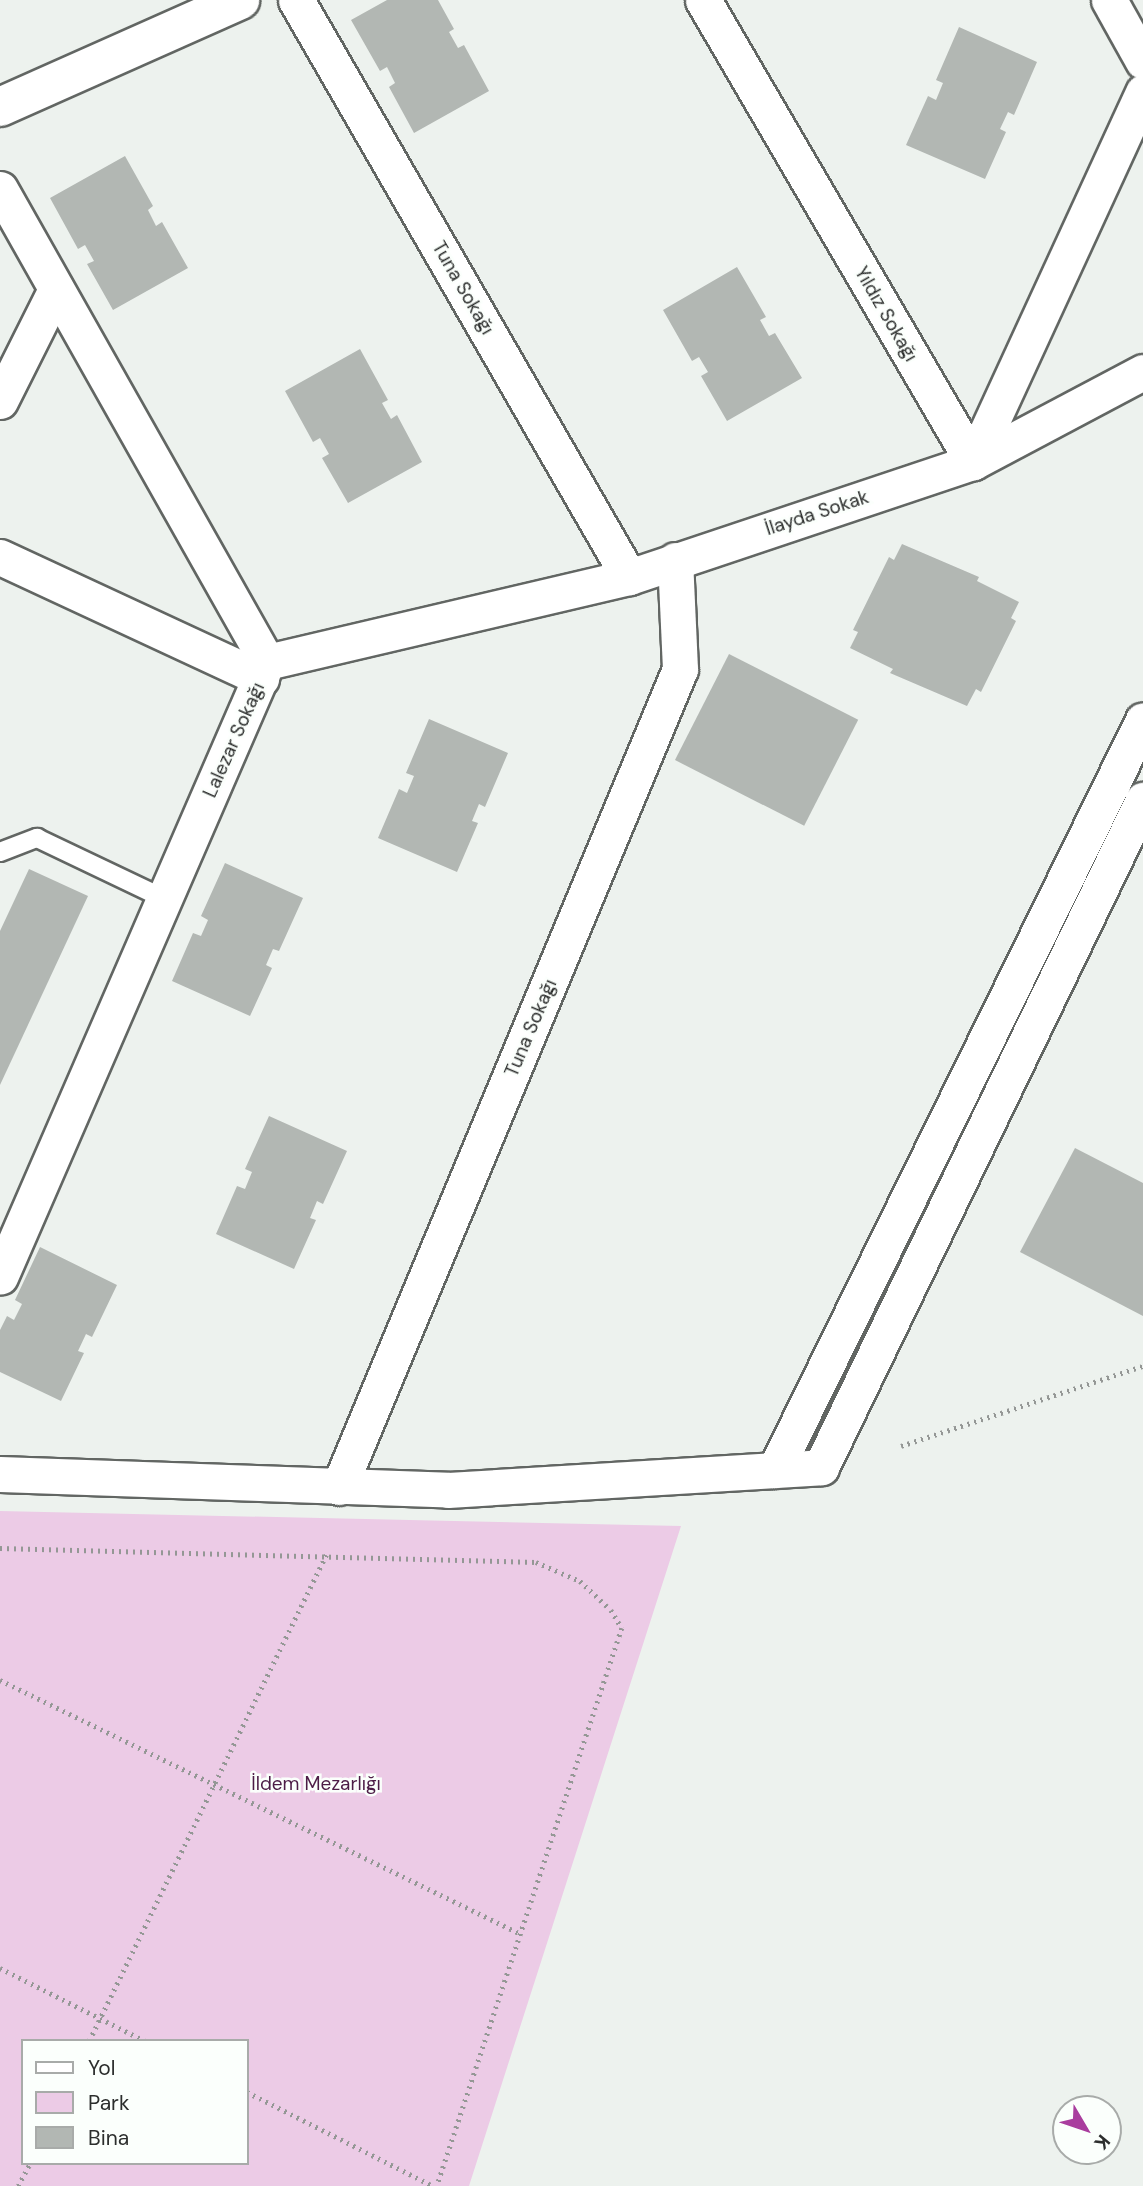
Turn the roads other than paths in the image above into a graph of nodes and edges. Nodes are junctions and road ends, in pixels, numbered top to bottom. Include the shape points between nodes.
1 (240, 0) edge
2 (296, 0) edge
3 (703, 0) edge
4 (1109, 0) edge
5 (1143, 61) edge
6 (1143, 92) edge
7 (0, 107) edge
8 (0, 189) edge
9 (56, 289) junction
10 (1143, 372) edge
11 (0, 401) edge
12 (973, 462) junction
13 (0, 557) edge
14 (675, 561) junction
15 (629, 577) junction
16 (264, 670) junction
17 (1143, 720) edge
18 (1143, 800) edge
19 (0, 852) edge
20 (165, 899) junction
21 (0, 1277) edge
22 (775, 1470) junction
23 (0, 1474) edge
24 (339, 1487) junction

1 - 7 street
2 - 15 street, Tuna Sokağı
3 - 12 street, Yıldız Sokağı
4 - 5 street
6 - 12 street
8 - 9 street, Lalezar Sokağı
9 - 11 street
9 - 16 street, Lalezar Sokağı
10 - 12 street
12 - 14 street, İlayda Sokak
13 - 16 street
14 - 15 street, İlayda Sokak
14 - 24 street, Tuna Sokağı via 680,669
15 - 16 street, İlayda Sokak
16 - 20 street, Lalezar Sokağı
17 - 22 street
18 - 22 street via 821,1467
19 - 20 lane via 37,838
20 - 21 street, Lalezar Sokağı
22 - 24 street via 448,1490
23 - 24 street

